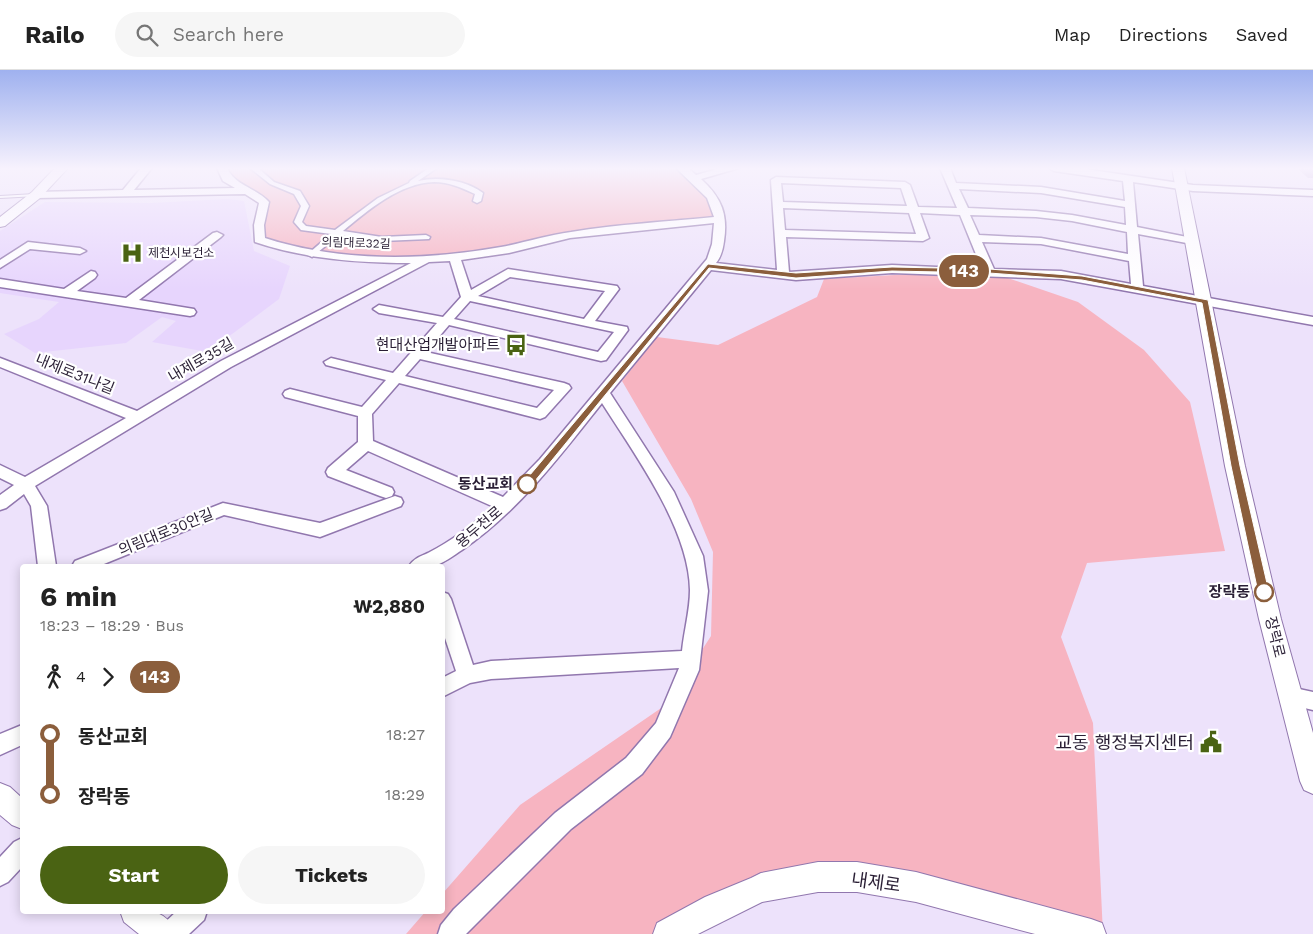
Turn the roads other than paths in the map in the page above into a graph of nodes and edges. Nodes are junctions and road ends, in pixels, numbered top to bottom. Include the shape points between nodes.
1 (18, 208) edge
2 (263, 208) edge
3 (304, 208) edge
4 (368, 208) edge
5 (717, 208) edge
6 (778, 208) edge
7 (868, 208) edge
8 (1130, 208) edge
9 (1186, 208) edge
10 (914, 210) junction
11 (964, 211) junction
12 (721, 219) junction
13 (0, 222) edge
14 (1132, 230) junction
15 (336, 233) junction
16 (780, 233) junction
17 (217, 235) dead end
18 (426, 237) dead end
19 (975, 238) junction
20 (1192, 241) junction
21 (80, 251) dead end
22 (312, 255) junction
23 (454, 256) junction
24 (427, 258) junction
25 (1134, 258) junction
26 (0, 265) edge
27 (708, 266) junction
28 (989, 271) junction
29 (91, 275) dead end
30 (783, 275) junction
31 (0, 283) edge
32 (1137, 289) junction
33 (67, 293) junction
34 (467, 297) junction
35 (129, 302) junction
36 (1205, 302) junction
37 (379, 309) dead end
38 (190, 312) dead end
39 (1313, 321) edge
40 (446, 322) junction
41 (587, 323) junction
42 (417, 354) junction
43 (0, 362) edge
44 (331, 362) dead end
45 (396, 377) junction
46 (603, 392) junction
47 (290, 394) dead end
48 (365, 413) junction
49 (138, 416) junction
50 (366, 444) junction
51 (0, 471) edge
52 (26, 484) junction
53 (0, 504) edge
54 (505, 505) junction
55 (47, 564) edge
56 (86, 564) edge
57 (427, 564) edge
58 (445, 607) edge
59 (691, 659) junction
60 (467, 674) junction
61 (445, 686) edge
62 (1290, 696) junction
63 (1313, 701) edge
64 (20, 736) edge
65 (0, 745) edge
66 (1313, 781) edge
67 (0, 797) edge
68 (20, 813) edge
69 (20, 852) edge
70 (0, 874) edge
71 (139, 914) edge
72 (192, 914) edge
73 (162, 934) edge
74 (170, 934) edge
75 (450, 934) edge
76 (668, 934) edge
77 (1091, 934) edge

1 - 13 street
2 - 22 street, 의림대로32길 via 259,240
3 - 15 street via 298,222 304,228
4 - 15 street
5 - 12 street, 용두천로
6 - 16 street
7 - 10 street
8 - 14 street
9 - 20 street, 장락로
10 - 11 street
10 - 16 street via 923,238
11 - 14 street via 1053,216
11 - 19 street
12 - 23 street, 의림대로32길 via 571,235 499,251
12 - 27 street, 용두천로 via 718,244
14 - 20 street
14 - 25 street
15 - 18 street via 382,240
15 - 22 street
16 - 30 street
17 - 35 street
19 - 25 street via 1041,241
19 - 28 street
20 - 36 street, 장락로
21 - 26 street via 28,245
22 - 24 street, 의림대로32길
23 - 24 street, 의림대로32길
23 - 34 street
24 - 49 street, 내제로35길 via 226,364
25 - 32 street
27 - 30 street
27 - 46 street, 용두천로
28 - 30 street via 892,269
28 - 32 street via 1061,275
29 - 33 street
31 - 33 street
32 - 36 street
33 - 35 street
34 - 40 street
34 - 41 street
34 - 41 street via 508,273 613,289
35 - 38 street
36 - 39 street
36 - 62 street, 장락로 via 1235,466
37 - 40 street
40 - 41 street via 601,357 622,330
40 - 42 street
42 - 45 street
42 - 45 street via 564,388 540,414
43 - 49 street, 내제로31나길
44 - 45 street
45 - 48 street
46 - 54 street, 용두천로 via 527,484
46 - 59 street via 668,496 694,556 699,591
47 - 48 street
48 - 50 street
49 - 52 street, 내제로35길
50 - 54 street
50 - 56 street, 의림대로30안길 via 334,472 390,498 320,530 223,509
51 - 52 street
52 - 53 street, 내제로35길
52 - 55 street via 39,506
54 - 57 street, 용두천로 via 458,546
58 - 60 street
59 - 60 street
59 - 75 street via 663,730 634,766 563,822
60 - 61 street
62 - 63 street
62 - 66 street, 장락로
64 - 65 street
67 - 68 street
69 - 70 street
71 - 73 street
72 - 74 street
76 - 77 street, 내제로 via 761,888 818,877 857,877 916,887

